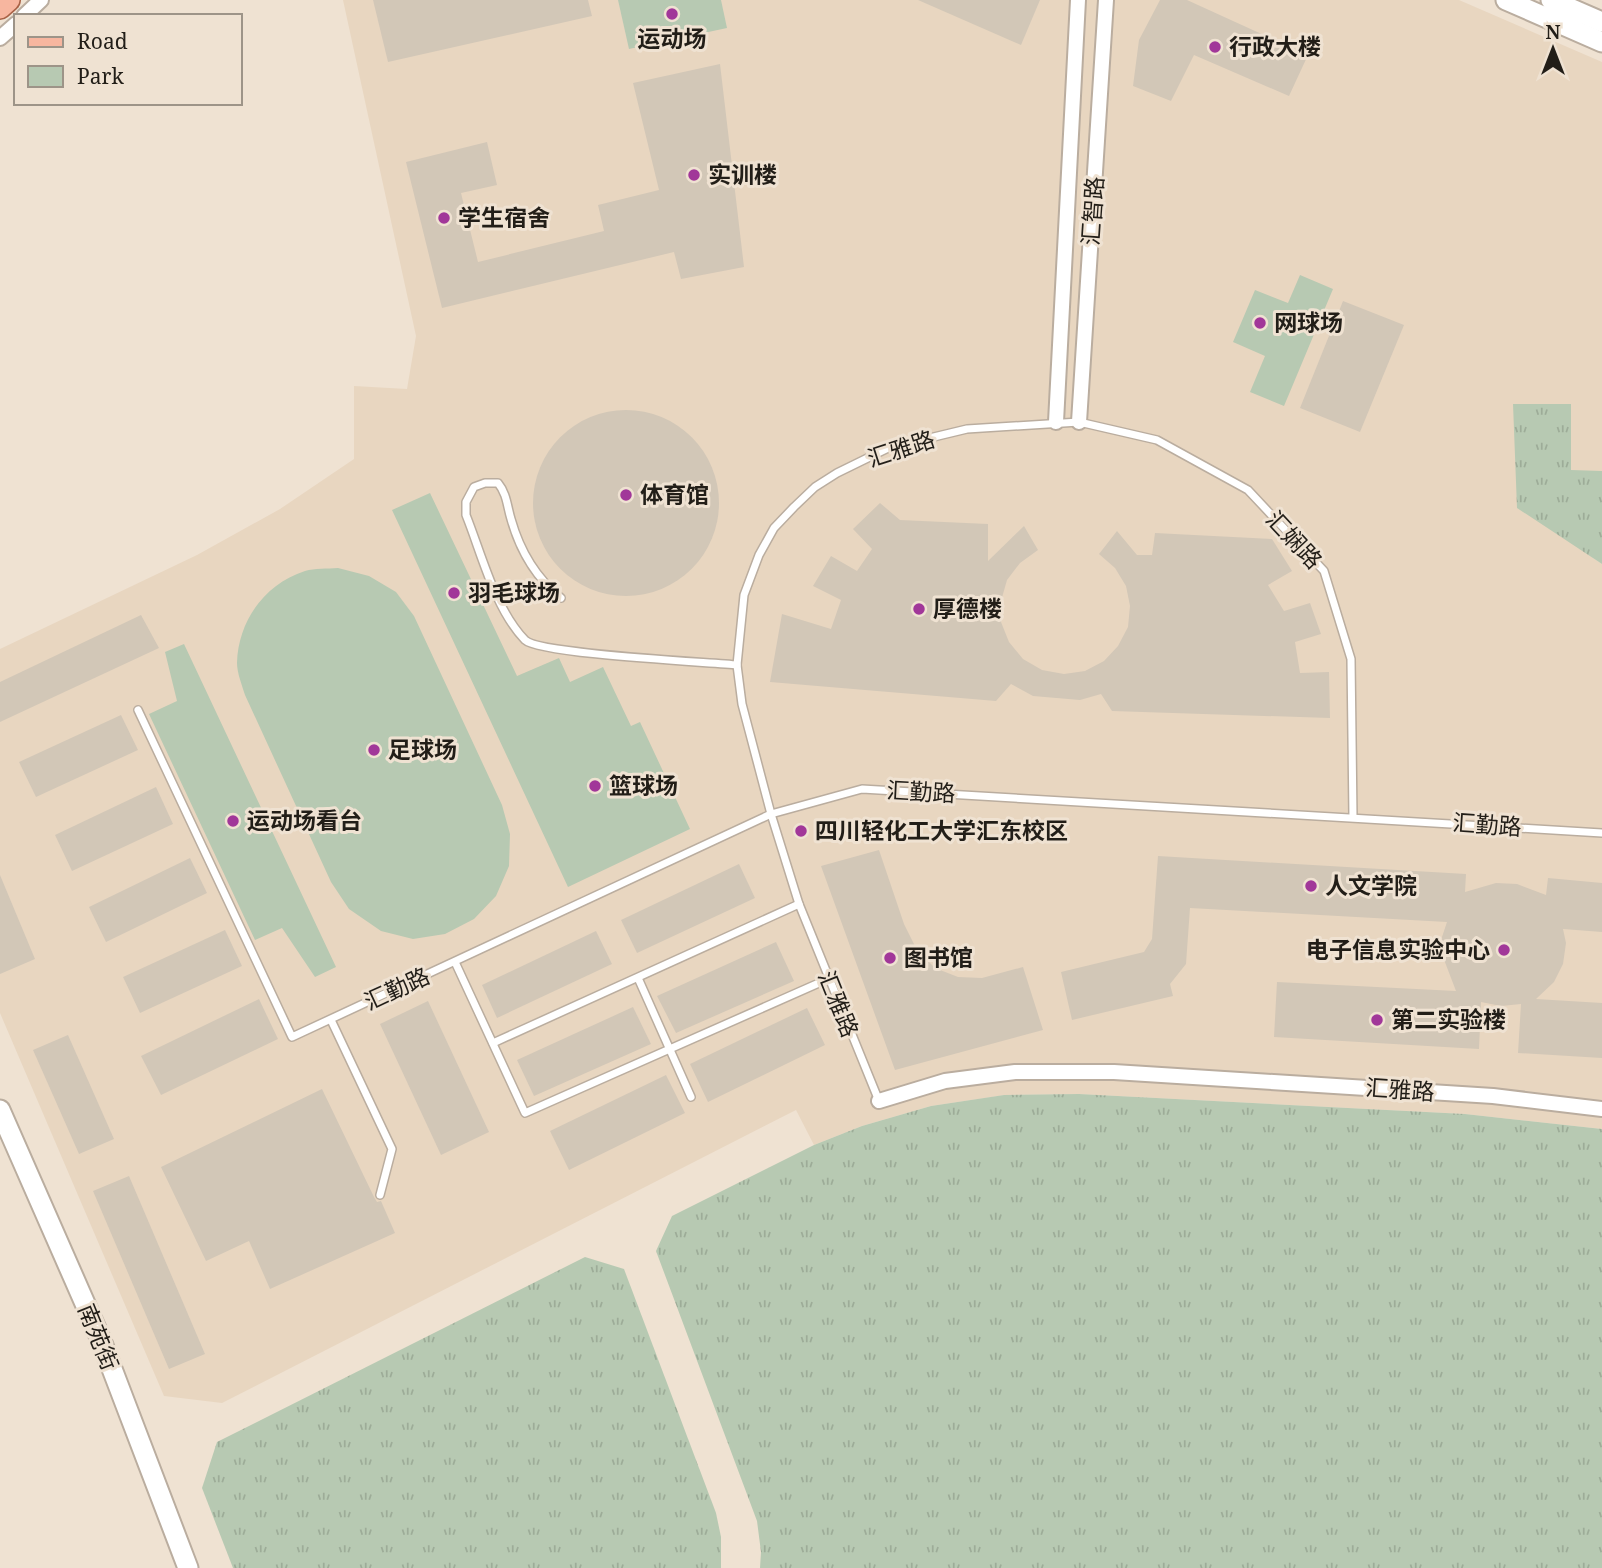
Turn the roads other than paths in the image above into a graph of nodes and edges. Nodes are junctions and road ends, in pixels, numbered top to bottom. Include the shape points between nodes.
1 (9, 0) edge
2 (41, 0) edge
3 (1078, 0) edge
4 (1106, 0) edge
5 (1506, 0) edge
6 (1551, 0) edge
7 (0, 8) edge
8 (26, 14) edge
9 (1602, 22) edge
10 (14, 26) edge
11 (0, 38) edge
12 (1602, 42) edge
13 (1056, 422) junction
14 (1079, 422) junction
15 (561, 598) dead end
16 (737, 665) junction
17 (138, 710) dead end
18 (771, 814) junction
19 (1353, 817) junction
20 (1602, 832) edge
21 (799, 904) junction
22 (455, 962) junction
23 (638, 978) junction
24 (828, 979) junction
25 (331, 1020) junction
26 (493, 1044) junction
27 (669, 1049) junction
28 (691, 1097) dead end
29 (878, 1101) joint
30 (1602, 1109) edge
31 (0, 1110) edge
32 (380, 1195) dead end
33 (188, 1568) edge

1 - 7 main road
2 - 8 street
3 - 13 street, 汇智路
4 - 14 street, 汇智路
5 - 12 main road
6 - 9 main road
10 - 11 street
13 - 14 lane, 汇雅路
13 - 16 lane, 汇雅路 via 967,429 888,448 816,487 774,528 759,555 744,596
14 - 19 lane, 汇娴路 via 1157,440 1248,490 1324,571 1351,659
15 - 16 lane via 545,585 517,541 505,492 498,483 474,487 466,502 466,515 506,618 527,643 563,651
16 - 18 lane, 汇雅路 via 742,704
17 - 25 lane, 汇勤路 via 292,1037
18 - 19 lane, 汇勤路 via 862,789
18 - 21 lane, 汇雅路
18 - 22 lane, 汇勤路
19 - 20 lane, 汇勤路
21 - 23 lane
21 - 24 lane, 汇雅路
22 - 25 lane, 汇勤路
22 - 26 lane
23 - 26 lane
23 - 27 lane
24 - 27 lane
24 - 29 lane, 汇雅路
25 - 32 lane via 392,1149
26 - 27 lane via 525,1113
27 - 28 lane
29 - 30 street, 汇雅路 via 944,1081 1015,1072 1114,1072 1493,1096
31 - 33 main road, 南苑街 via 101,1340

